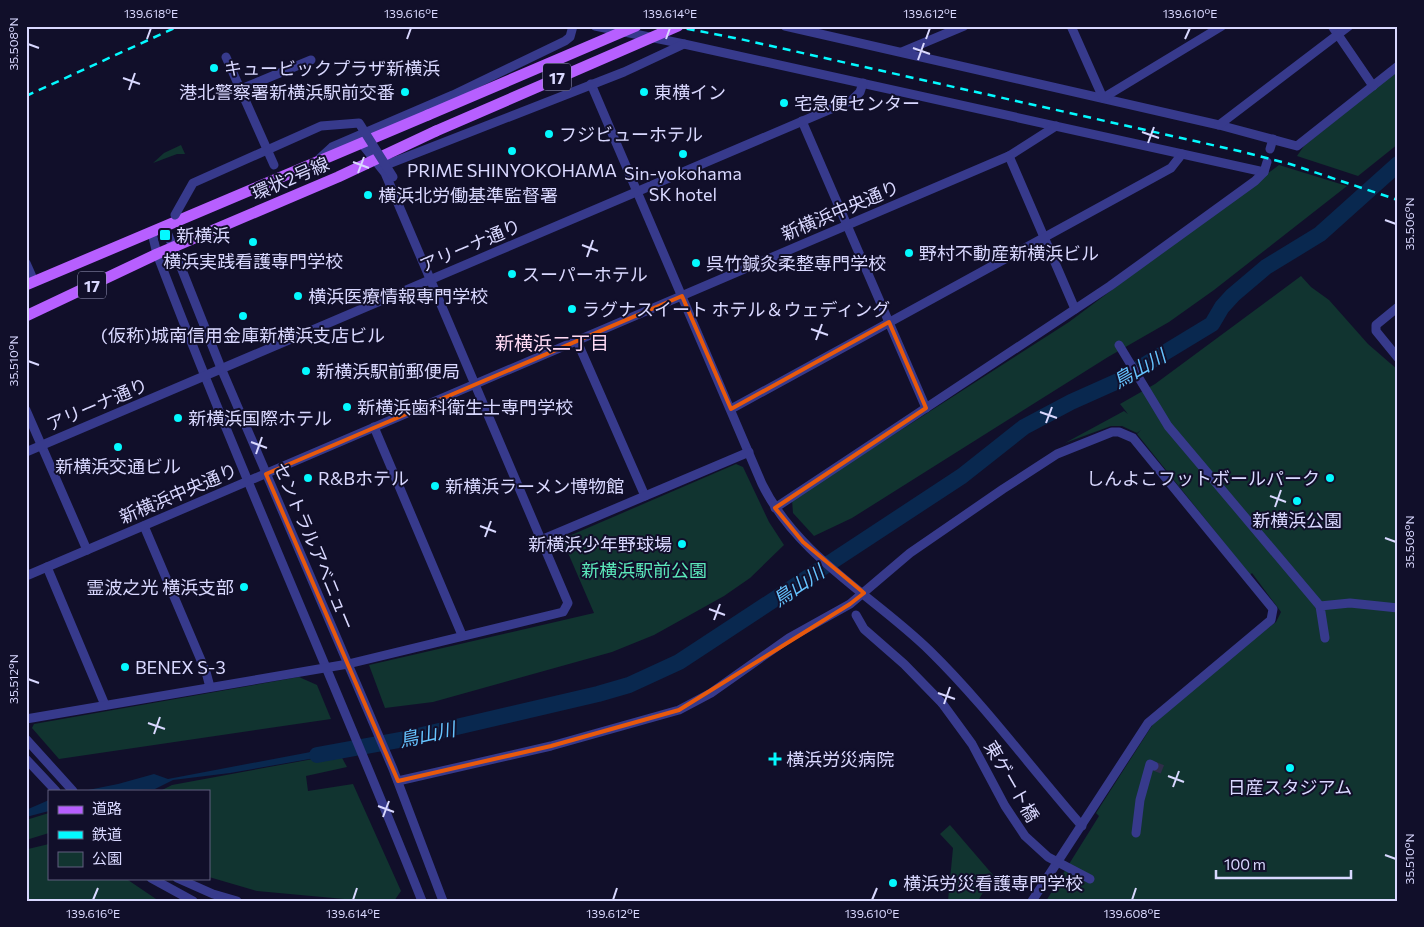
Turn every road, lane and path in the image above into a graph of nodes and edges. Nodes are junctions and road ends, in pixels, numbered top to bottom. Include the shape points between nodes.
1 (572, 26) edge
2 (595, 26) edge
3 (636, 26) edge
4 (678, 26) edge
5 (785, 26) edge
6 (964, 26) edge
7 (1071, 26) edge
8 (1222, 26) edge
9 (1332, 26) edge
10 (1349, 26) edge
11 (1338, 35) junction
12 (684, 44) junction
13 (902, 52) junction
14 (226, 57) dead end
15 (311, 60) dead end
16 (1398, 66) edge
17 (591, 84) junction
18 (863, 84) junction
19 (1373, 86) junction
20 (241, 89) junction
21 (1103, 98) junction
22 (802, 121) junction
23 (1219, 125) junction
24 (1056, 126) junction
25 (1273, 139) junction
26 (362, 144) junction
27 (1270, 149) dead end
28 (268, 150) junction
29 (1182, 154) junction
30 (1009, 156) junction
31 (375, 158) junction
32 (1267, 162) dead end
33 (274, 164) dead end
34 (313, 164) junction
35 (1264, 172) junction
36 (394, 177) dead end
37 (637, 191) junction
38 (175, 215) dead end
39 (847, 225) junction
40 (165, 227) junction
41 (152, 233) junction
42 (1043, 237) junction
43 (173, 247) junction
44 (157, 254) junction
45 (26, 263) edge
46 (430, 279) junction
47 (30, 283) edge
48 (682, 296) junction
49 (1398, 306) edge
50 (1075, 309) junction
51 (26, 316) edge
52 (889, 322) junction
53 (577, 341) junction
54 (1121, 348) dead end
55 (1398, 358) edge
56 (221, 368) junction
57 (204, 376) junction
58 (475, 384) junction
59 (926, 408) junction
60 (731, 409) junction
61 (26, 410) edge
62 (374, 428) junction
63 (41, 445) junction
64 (26, 452) edge
65 (749, 452) junction
66 (266, 474) junction
67 (247, 482) junction
68 (645, 496) junction
69 (775, 508) junction
70 (144, 526) junction
71 (541, 540) junction
72 (87, 550) junction
73 (47, 568) junction
74 (26, 576) edge
75 (864, 593) junction
76 (1320, 606) junction
77 (1398, 608) edge
78 (856, 614) dead end
79 (462, 635) junction
80 (1325, 638) dead end
81 (348, 664) junction
82 (326, 667) junction
83 (210, 687) junction
84 (105, 705) junction
85 (26, 719) edge
86 (26, 740) edge
87 (26, 759) edge
88 (1154, 766) dead end
89 (398, 782) junction
90 (55, 790) edge
91 (73, 790) edge
92 (1082, 826) junction
93 (1136, 833) dead end
94 (1090, 879) dead end
95 (155, 880) edge
96 (182, 880) edge
97 (193, 901) edge
98 (237, 901) edge
99 (422, 901) edge
100 (443, 901) edge
101 (1032, 901) edge

1 - 34 street via 570,37 558,45 332,147
2 - 12 street
3 - 26 main road, 環状2号線 / 17, bridge
4 - 31 main road, 環状2号線 / 17, bridge
5 - 13 street
6 - 13 street
7 - 21 street
8 - 21 street
9 - 11 street
10 - 11 street
11 - 19 street
11 - 23 street
12 - 17 street
12 - 18 street
13 - 21 street
14 - 20 street
15 - 20 street
16 - 19 street
17 - 31 street via 391,163
17 - 37 street
18 - 22 street, アリーナ通り via 852,100
18 - 24 street
19 - 25 street via 1297,146
20 - 28 street
21 - 23 street
22 - 37 street, アリーナ通り
22 - 39 street
23 - 25 street
24 - 29 street
24 - 30 street, 新横浜中央通り
25 - 27 street
26 - 31 street
26 - 34 main road, 環状2号線 / 17
28 - 33 street
28 - 36 street, bridge via 321,126 358,121
28 - 38 street, bridge via 193,183
29 - 35 street
29 - 42 street via 1171,168
30 - 39 street, 新横浜中央通り
30 - 42 street
31 - 43 main road, 環状2号線 / 17
31 - 46 street via 385,173
32 - 35 street
34 - 40 main road, 環状2号線 / 17
35 - 50 street
37 - 46 street, アリーナ通り
37 - 48 street
39 - 48 street, 新横浜中央通り
39 - 52 street
40 - 41 main road, 環状2号線 / 17
40 - 43 street, セントラルアベニュー
41 - 44 street, セントラルアベニュー
41 - 47 main road, 環状2号線 / 17
42 - 50 street
42 - 52 street
43 - 44 main road, 環状2号線 / 17
43 - 56 street, セントラルアベニュー
44 - 51 main road, 環状2号線 / 17
44 - 57 street, セントラルアベニュー
45 - 47 street
46 - 56 street, アリーナ通り
46 - 58 street
48 - 53 street, 新横浜中央通り
48 - 60 street
49 - 55 street via 1376,325 1376,331
50 - 59 street
52 - 59 street
52 - 60 street
53 - 58 street, 新横浜中央通り
53 - 68 street
54 - 76 street via 1168,426
56 - 57 street, アリーナ通り
56 - 66 street, セントラルアベニュー
57 - 63 street, アリーナ通り
57 - 67 street, セントラルアベニュー
58 - 62 street, 新横浜中央通り
58 - 71 street
59 - 69 street
60 - 65 street
61 - 63 street
62 - 66 street, 新横浜中央通り
62 - 79 street
63 - 64 street, アリーナ通り
63 - 72 street
65 - 68 street
65 - 69 street
66 - 67 street, 新横浜中央通り
66 - 81 street, セントラルアベニュー
67 - 70 street, 新横浜中央通り
67 - 82 street, セントラルアベニュー
68 - 71 street
69 - 75 street via 805,544
70 - 72 street, 新横浜中央通り
70 - 83 street
71 - 79 street via 568,603 567,608 563,612
72 - 73 street, 新横浜中央通り
73 - 74 street, 新横浜中央通り
73 - 84 street
75 - 89 street via 680,710 551,746
75 - 92 street via 945,666
75 - 92 street via 910,553 1058,454 1112,432 1133,438 1274,614 1271,620 1152,719
76 - 77 street via 1350,603
76 - 80 street
78 - 94 street, 東ゲート橋, bridge via 864,629 942,703 972,744 1025,836 1048,857
79 - 81 street
81 - 82 street
81 - 89 street, セントラルアベニュー
82 - 83 street
82 - 99 street, セントラルアベニュー
83 - 84 street
84 - 85 street
86 - 91 street
87 - 90 street
88 - 93 street via 1150,764 1145,778
89 - 100 street, セントラルアベニュー
92 - 101 street
95 - 97 street
96 - 98 street

